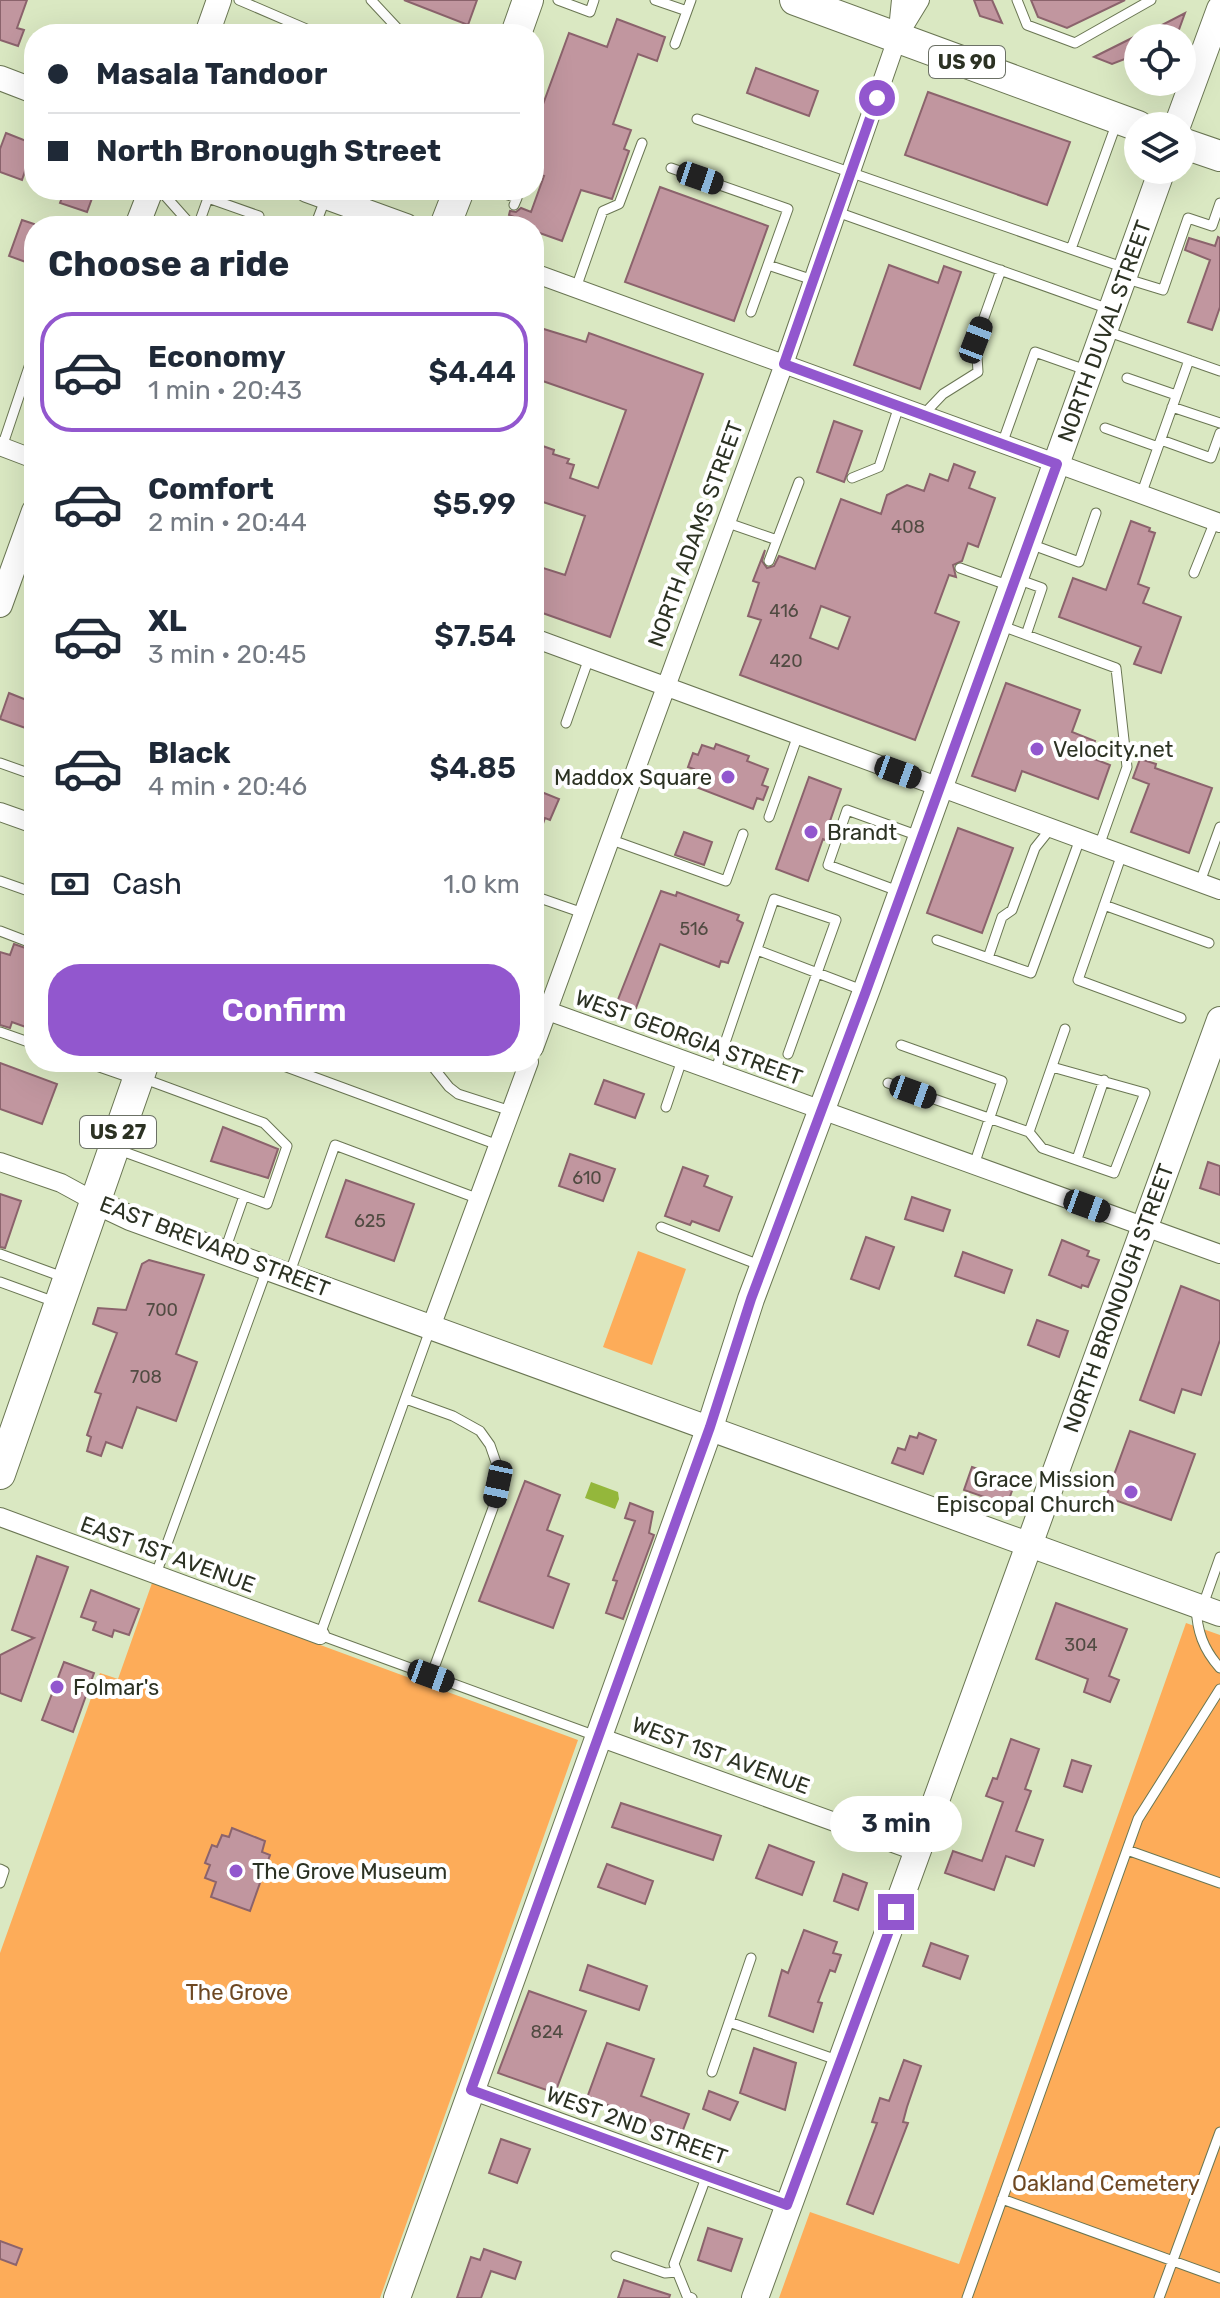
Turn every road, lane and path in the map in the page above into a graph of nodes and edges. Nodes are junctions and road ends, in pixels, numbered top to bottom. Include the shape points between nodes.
1 (219, 0) edge
2 (239, 0) edge
3 (371, 0) edge
4 (528, 0) edge
5 (558, 0) edge
6 (594, 0) edge
7 (655, 0) edge
8 (691, 0) edge
9 (795, 0) edge
10 (901, 0) edge
11 (920, 0) edge
12 (1017, 0) edge
13 (1151, 0) edge
14 (687, 11) junction
15 (211, 24) edge
16 (295, 24) edge
17 (393, 24) edge
18 (520, 24) edge
19 (1216, 31) edge
20 (898, 36) junction
21 (675, 44) dead end
22 (0, 78) edge
23 (24, 87) edge
24 (1183, 112) edge
25 (697, 119) dead end
26 (1124, 121) edge
27 (1124, 131) edge
28 (642, 143) dead end
29 (1196, 148) edge
30 (1220, 156) edge
31 (671, 168) dead end
32 (852, 172) junction
33 (1157, 184) edge
34 (169, 200) edge
35 (228, 200) edge
36 (341, 200) edge
37 (516, 200) edge
38 (1220, 203) edge
39 (514, 205) dead end
40 (837, 212) junction
41 (183, 216) edge
42 (259, 216) edge
43 (381, 216) edge
44 (1071, 249) junction
45 (768, 265) junction
46 (1001, 270) junction
47 (1126, 273) junction
48 (544, 277) edge
49 (813, 280) junction
50 (576, 288) junction
51 (751, 312) dead end
52 (1108, 320) junction
53 (1189, 360) junction
54 (784, 364) junction
55 (1090, 371) junction
56 (1220, 371) edge
57 (1127, 378) dead end
58 (24, 380) edge
59 (1176, 395) junction
60 (899, 406) junction
61 (1172, 407) junction
62 (923, 415) junction
63 (1220, 423) edge
64 (1105, 428) dead end
65 (1220, 433) edge
66 (1160, 443) junction
67 (1002, 444) junction
68 (1, 446) edge
69 (24, 455) edge
70 (1057, 464) junction
71 (852, 478) dead end
72 (799, 482) dead end
73 (1141, 495) junction
74 (1096, 513) dead end
75 (725, 522) junction
76 (1218, 522) edge
77 (24, 539) edge
78 (777, 540) junction
79 (1028, 543) junction
80 (769, 561) dead end
81 (960, 568) dead end
82 (1194, 573) dead end
83 (1013, 582) junction
84 (0, 605) edge
85 (998, 625) junction
86 (1026, 635) junction
87 (544, 642) edge
88 (589, 658) junction
89 (665, 685) junction
90 (566, 723) dead end
91 (798, 735) junction
92 (0, 763) edge
93 (24, 771) edge
94 (939, 787) junction
95 (0, 812) edge
96 (769, 817) dead end
97 (24, 820) edge
98 (1220, 827) edge
99 (1051, 828) junction
100 (743, 834) dead end
101 (921, 836) junction
102 (609, 839) junction
103 (1080, 839) junction
104 (1099, 846) junction
105 (1122, 854) junction
106 (0, 881) edge
107 (1200, 882) junction
108 (24, 889) edge
109 (1220, 890) edge
110 (901, 892) junction
111 (544, 899) edge
112 (1104, 905) junction
113 (583, 913) junction
114 (0, 931) edge
115 (24, 940) edge
116 (937, 940) dead end
117 (1209, 943) dead end
118 (757, 950) junction
119 (988, 958) junction
120 (817, 973) junction
121 (866, 991) junction
122 (544, 1002) edge
123 (544, 1010) edge
124 (1181, 1018) dead end
125 (1220, 1020) edge
126 (1065, 1029) dead end
127 (0, 1032) edge
128 (24, 1040) edge
129 (901, 1045) dead end
130 (788, 1054) dead end
131 (682, 1060) junction
132 (1052, 1067) junction
133 (300, 1072) edge
134 (437, 1072) edge
135 (525, 1072) edge
136 (715, 1072) junction
137 (140, 1073) edge
138 (1104, 1080) junction
139 (888, 1083) dead end
140 (666, 1107) dead end
141 (821, 1110) junction
142 (511, 1111) junction
143 (989, 1118) junction
144 (1029, 1132) junction
145 (498, 1145) junction
146 (113, 1147) junction
147 (1077, 1159) junction
148 (0, 1162) edge
149 (974, 1165) junction
150 (244, 1196) junction
151 (479, 1199) junction
152 (94, 1201) junction
153 (1143, 1226) junction
154 (661, 1227) dead end
155 (224, 1253) junction
156 (0, 1254) edge
157 (1220, 1254) edge
158 (763, 1266) junction
159 (278, 1272) junction
160 (0, 1282) edge
161 (62, 1291) junction
162 (431, 1327) junction
163 (406, 1399) junction
164 (710, 1427) junction
165 (1, 1468) edge
166 (0, 1517) edge
167 (1028, 1545) junction
168 (1220, 1557) edge
169 (156, 1574) junction
170 (1206, 1609) edge
171 (320, 1635) junction
172 (1220, 1668) edge
173 (431, 1676) junction
174 (1220, 1689) edge
175 (599, 1737) junction
176 (1127, 1850) junction
177 (918, 1852) junction
178 (0, 1869) edge
179 (0, 1883) edge
180 (1220, 1883) edge
181 (751, 1958) dead end
182 (729, 2022) junction
183 (840, 2061) junction
184 (712, 2072) dead end
185 (471, 2090) junction
186 (1220, 2132) edge
187 (707, 2175) junction
188 (1002, 2199) junction
189 (787, 2205) junction
190 (616, 2256) dead end
191 (1173, 2261) junction
192 (677, 2272) junction
193 (1220, 2278) edge
194 (397, 2298) edge
195 (692, 2298) edge
196 (755, 2298) edge
197 (967, 2298) edge
198 (1159, 2298) edge

1 - 15 street
2 - 16 lane
3 - 17 lane
4 - 18 main road
5 - 6 lane via 590,12
7 - 14 lane
8 - 14 lane
9 - 20 main road, US 90
10 - 20 street, NORTH ADAMS STREET
11 - 20 street, NORTH ADAMS STREET
12 - 13 lane via 1027,25 1075,43
14 - 21 lane
19 - 24 main road
20 - 26 main road, US 90
20 - 32 street, NORTH ADAMS STREET
22 - 23 street
25 - 32 lane
27 - 44 lane
28 - 50 lane via 619,204 603,211
29 - 30 main road
31 - 45 lane via 788,209
32 - 40 street, NORTH ADAMS STREET
32 - 44 lane
33 - 47 main road, NORTH DUVAL STREET
34 - 41 lane
35 - 42 lane
36 - 43 street
37 - 39 lane
38 - 47 lane via 1212,226 1188,218 1163,290
40 - 46 lane
40 - 49 street, NORTH ADAMS STREET
44 - 47 lane
45 - 49 lane
45 - 51 lane
46 - 52 lane
46 - 62 lane via 976,340 978,372 943,394
47 - 52 main road, NORTH DUVAL STREET
48 - 50 street
49 - 54 street, NORTH ADAMS STREET
50 - 54 street
52 - 53 lane
52 - 55 main road, NORTH DUVAL STREET
53 - 56 lane
53 - 59 lane
54 - 60 street
54 - 75 street, NORTH ADAMS STREET
55 - 67 lane via 1035,352
55 - 70 main road, NORTH DUVAL STREET
57 - 59 lane
58 - 68 lane
59 - 61 lane
60 - 62 street
60 - 71 lane via 879,467
61 - 63 lane
61 - 66 lane
62 - 67 street
64 - 66 lane
65 - 66 lane via 1211,458
66 - 73 lane
67 - 70 street
68 - 69 street
70 - 73 street
70 - 79 main road, NORTH DUVAL STREET
72 - 78 lane
73 - 76 street
74 - 79 lane via 1079,562
75 - 78 lane
75 - 89 street, NORTH ADAMS STREET
76 - 82 lane
77 - 84 street
78 - 80 lane
79 - 83 main road, NORTH DUVAL STREET
81 - 83 lane
83 - 85 main road, NORTH DUVAL STREET
83 - 86 lane via 1042,588
85 - 86 lane
85 - 94 main road, NORTH DUVAL STREET
86 - 104 lane via 1116,668 1127,767
87 - 88 street
88 - 89 street
88 - 90 lane
89 - 91 street
89 - 102 street, NORTH ADAMS STREET
91 - 94 street
91 - 96 lane
92 - 93 lane
94 - 99 street
94 - 101 main road, NORTH DUVAL STREET
95 - 97 street
98 - 107 lane
99 - 103 street
99 - 119 lane via 1035,848
100 - 102 lane via 726,881
101 - 110 main road, NORTH DUVAL STREET
101 - 110 lane via 847,810 828,865
102 - 113 street, NORTH ADAMS STREET
103 - 104 street
103 - 119 lane via 1031,973
104 - 105 street
105 - 107 street
105 - 112 lane
106 - 108 lane
107 - 109 street
110 - 121 main road, NORTH DUVAL STREET
111 - 113 lane
112 - 117 lane
112 - 124 lane via 1078,980
113 - 122 street, NORTH ADAMS STREET
114 - 115 lane
116 - 119 lane
118 - 120 lane
118 - 120 lane via 774,899 836,920
118 - 136 lane
120 - 121 lane
120 - 130 lane
121 - 141 main road, NORTH DUVAL STREET
123 - 131 street, WEST GEORGIA STREET
125 - 153 main road, NORTH BRONOUGH STREET
126 - 132 lane
127 - 128 lane
129 - 143 lane via 1002,1081
131 - 136 street, WEST GEORGIA STREET
131 - 140 lane
132 - 138 lane
132 - 144 lane
133 - 145 lane
134 - 142 lane via 458,1094
135 - 142 street
136 - 141 street, WEST GEORGIA STREET
137 - 146 main road, US 27
137 - 150 lane via 264,1123 287,1146 267,1204
138 - 147 lane
138 - 147 lane via 1145,1093 1114,1173
139 - 143 lane
141 - 149 street, WEST GEORGIA STREET
141 - 158 main road, NORTH DUVAL STREET
142 - 145 street
143 - 144 lane
143 - 149 lane
144 - 147 lane via 1042,1148
145 - 151 street
146 - 150 lane
146 - 152 main road, US 27
148 - 152 street, EAST BREVARD STREET
149 - 153 street, WEST GEORGIA STREET
150 - 155 lane
151 - 159 lane via 335,1145
151 - 162 street
152 - 155 street, EAST BREVARD STREET
152 - 161 main road, US 27
153 - 157 street, WEST GEORGIA STREET
153 - 167 main road, NORTH BRONOUGH STREET
154 - 158 lane
155 - 159 street, EAST BREVARD STREET
156 - 161 lane
158 - 164 main road, NORTH DUVAL STREET
159 - 162 street, EAST BREVARD STREET
159 - 169 lane
160 - 161 lane
161 - 165 main road, US 27 via 16,1411
162 - 163 lane
162 - 164 street, EAST BREVARD STREET
163 - 171 lane
163 - 173 lane via 480,1431 499,1471 493,1508
164 - 167 street, EAST BREVARD STREET
164 - 175 main road, NORTH DUVAL STREET
166 - 169 street, EAST 1ST AVENUE
167 - 170 street, EAST BREVARD STREET
167 - 177 main road, NORTH BRONOUGH STREET
168 - 170 lane
169 - 171 street, EAST 1ST AVENUE
170 - 172 lane via 1197,1631
171 - 173 lane
173 - 175 lane
174 - 176 lane via 1153,1793
175 - 177 street, WEST 1ST AVENUE
175 - 185 main road, NORTH DUVAL STREET
176 - 180 lane
176 - 188 lane
177 - 183 main road, NORTH BRONOUGH STREET
178 - 179 lane
181 - 182 lane
182 - 183 lane
182 - 184 lane
183 - 189 main road, NORTH BRONOUGH STREET
185 - 187 street, WEST 2ND STREET
185 - 194 main road, NORTH DUVAL STREET
186 - 191 lane
187 - 189 street, WEST 2ND STREET
187 - 192 lane via 674,2264
188 - 191 lane
188 - 197 lane
189 - 196 main road, NORTH BRONOUGH STREET
190 - 192 lane via 665,2273
191 - 193 lane
191 - 198 lane
192 - 195 lane

